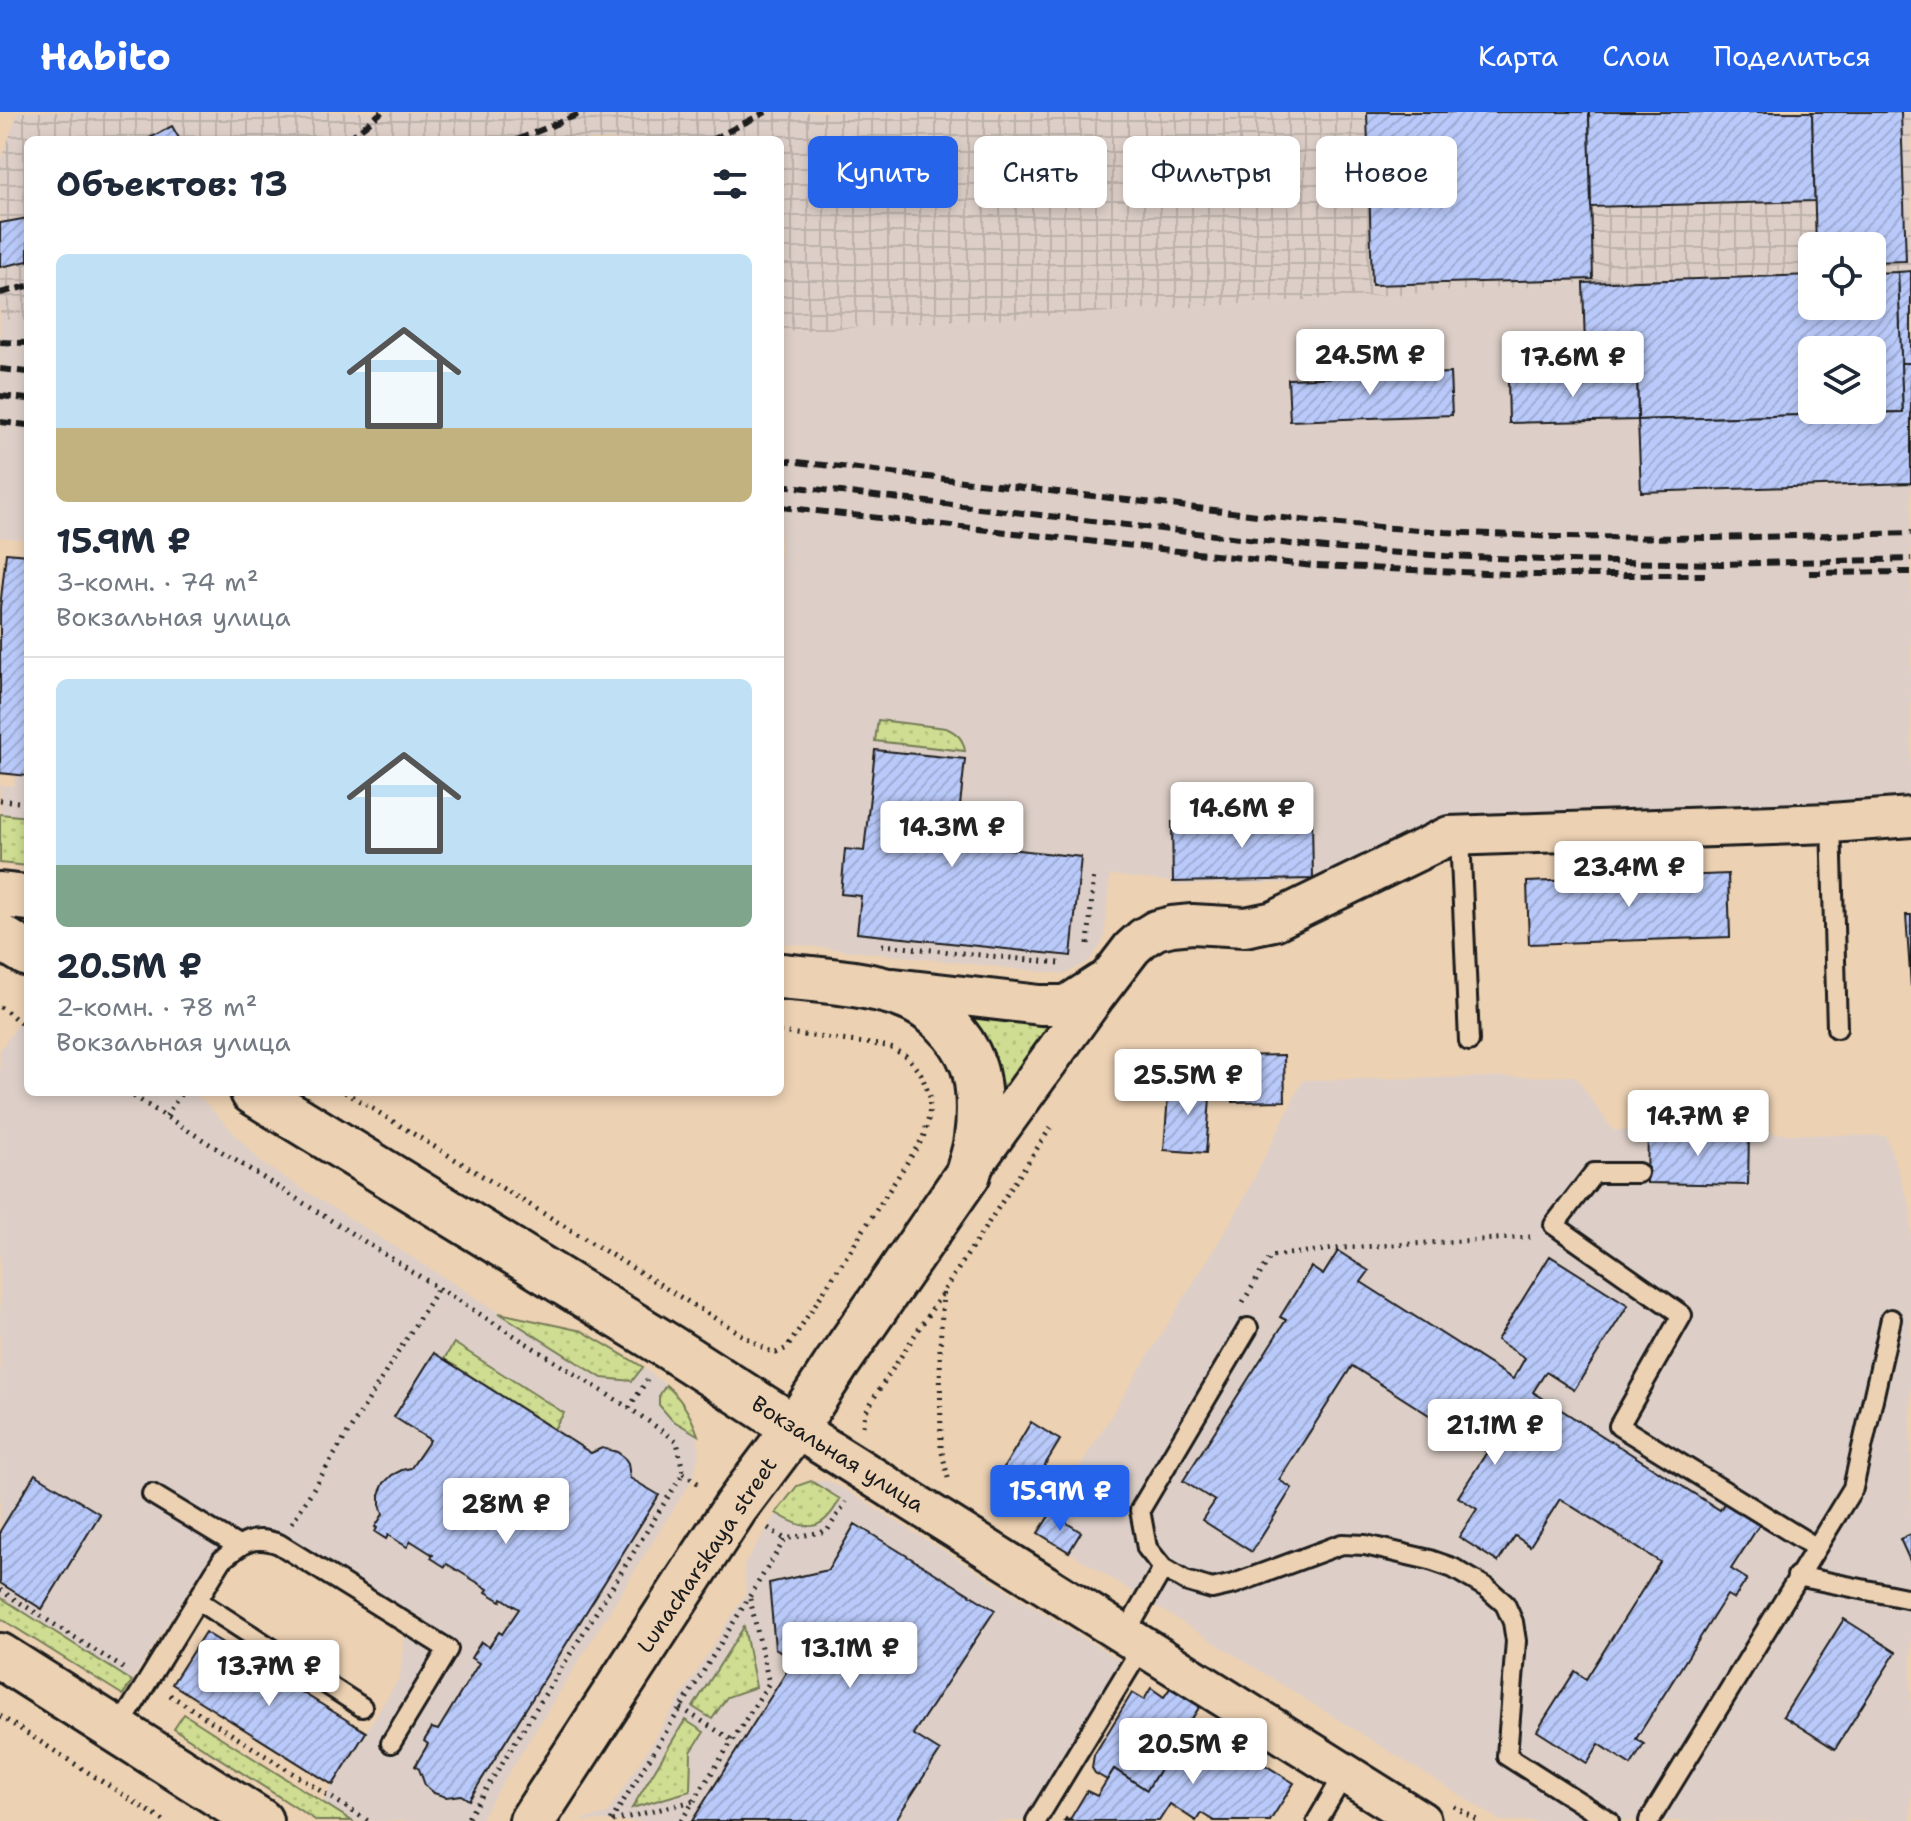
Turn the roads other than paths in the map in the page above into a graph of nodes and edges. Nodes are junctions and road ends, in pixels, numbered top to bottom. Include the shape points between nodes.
1 (1911, 817) edge
2 (1831, 823) junction
3 (1460, 836) junction
4 (0, 895) edge
5 (24, 898) edge
6 (0, 937) edge
7 (24, 952) edge
8 (1098, 963) junction
9 (784, 976) edge
10 (841, 982) junction
11 (1837, 1028) dead end
12 (1469, 1041) dead end
13 (260, 1096) edge
14 (1638, 1173) dead end
15 (968, 1174) junction
16 (1891, 1319) dead end
17 (1248, 1328) dead end
18 (795, 1428) junction
19 (152, 1494) dead end
20 (238, 1546) junction
21 (1815, 1547) junction
22 (1163, 1568) junction
23 (1797, 1576) junction
24 (1911, 1599) edge
25 (197, 1600) junction
26 (1133, 1641) junction
27 (0, 1656) edge
28 (362, 1707) dead end
29 (117, 1731) junction
30 (391, 1743) dead end
31 (1345, 1773) junction
32 (260, 1821) edge
33 (532, 1821) edge
34 (1036, 1821) edge
35 (1317, 1821) edge
36 (1421, 1821) edge
37 (1609, 1821) edge
38 (1649, 1821) edge

1 - 2 street
2 - 3 street
2 - 11 lane
3 - 8 street via 1449,836 1274,921 1245,927 1172,926
3 - 12 lane
4 - 5 street
6 - 7 street
8 - 10 street via 1067,1005
8 - 15 street via 1096,995
9 - 10 street
10 - 15 street via 922,1004 960,1040 978,1093 977,1139
13 - 18 street, Вокзальная улица
14 - 21 lane via 1594,1173 1554,1225 1682,1315 1619,1426
15 - 18 street, Lunacharskaya street
16 - 21 lane via 1853,1488
17 - 22 lane via 1140,1510 1147,1548
18 - 26 street, Вокзальная улица
18 - 33 street, Lunacharskaya street via 735,1508
19 - 20 lane
20 - 25 lane via 222,1560
20 - 30 lane via 263,1538 279,1544 448,1649
21 - 23 lane
22 - 26 lane
22 - 37 lane via 1212,1589 1342,1544 1453,1568 1505,1604 1513,1622 1507,1756
23 - 24 lane
23 - 38 lane
25 - 28 lane
25 - 29 lane
26 - 31 street, Вокзальная улица
26 - 34 lane
27 - 29 street
29 - 32 street
31 - 35 lane
31 - 36 street, Вокзальная улица

